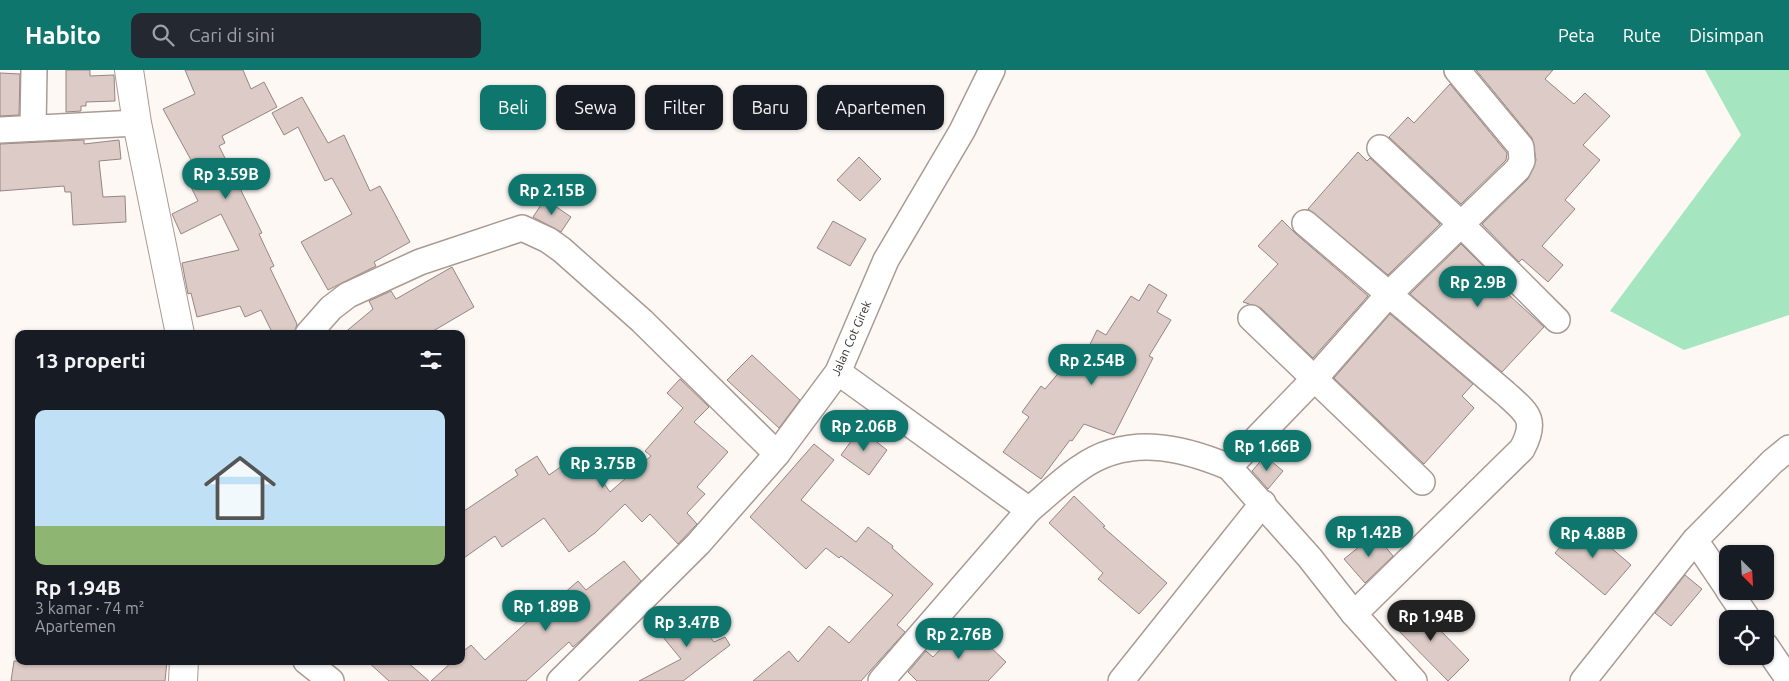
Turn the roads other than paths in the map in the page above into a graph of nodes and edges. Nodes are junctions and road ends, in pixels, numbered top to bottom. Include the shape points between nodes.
1 (34, 70) edge
2 (129, 70) edge
3 (992, 70) edge
4 (1457, 70) edge
5 (137, 123) junction
6 (33, 128) junction
7 (0, 130) edge
8 (1380, 148) dead end
9 (1305, 223) dead end
10 (1462, 224) junction
11 (1389, 294) junction
12 (1251, 318) dead end
13 (1557, 320) dead end
14 (179, 330) edge
15 (312, 330) edge
16 (838, 372) junction
17 (1315, 378) junction
18 (1789, 448) edge
19 (777, 454) junction
20 (1229, 467) junction
21 (1422, 482) dead end
22 (1263, 503) junction
23 (1029, 510) junction
24 (1695, 540) junction
25 (1719, 576) edge
26 (1354, 614) junction
27 (1774, 658) edge
28 (184, 665) edge
29 (311, 665) edge
30 (1789, 680) edge
31 (183, 681) edge
32 (331, 681) edge
33 (560, 681) edge
34 (881, 681) edge
35 (1121, 681) edge
36 (1414, 681) edge
37 (1583, 681) edge

1 - 6 street
2 - 5 main road
3 - 16 street, Jalan Cot Girek via 962,130 886,260
4 - 10 street via 1516,140 1523,154 1518,169
5 - 6 street
5 - 14 main road
6 - 7 street
8 - 10 street
9 - 11 street
10 - 11 street
10 - 13 street
11 - 17 street
11 - 26 street via 1526,412 1531,426 1522,449
12 - 17 street
15 - 19 street via 331,308 356,291 420,262 522,228 562,250 642,321
16 - 19 street, Jalan Cot Girek
16 - 23 street
17 - 20 street
17 - 21 street
18 - 24 street
19 - 33 street, Jalan Cot Girek via 698,544
20 - 22 street
20 - 23 street via 1196,453 1138,445 1111,452 1080,467
22 - 26 street
22 - 35 street
23 - 34 street
24 - 25 street
24 - 37 street
26 - 36 street
27 - 30 street
28 - 31 main road
29 - 32 street

